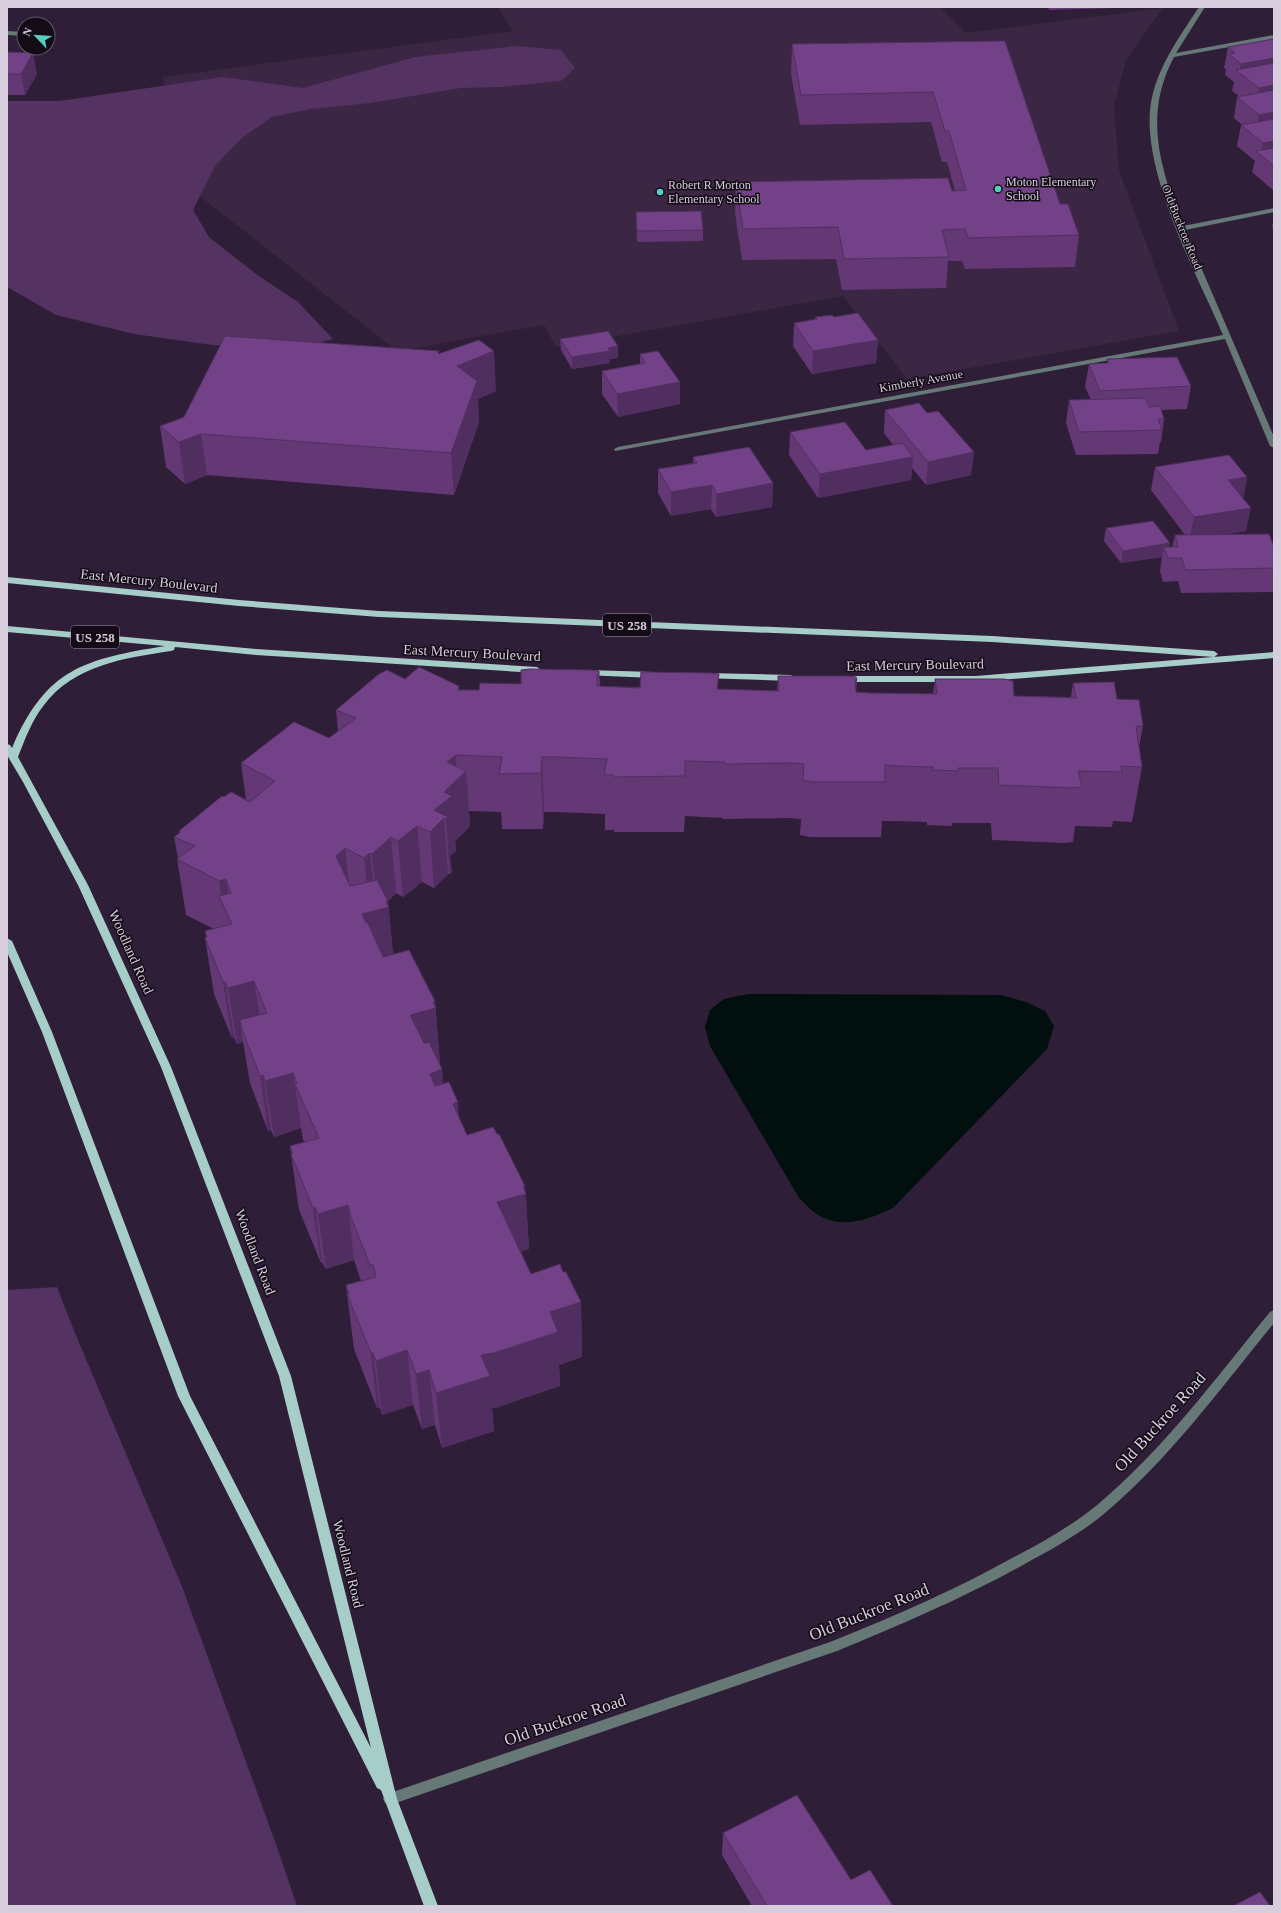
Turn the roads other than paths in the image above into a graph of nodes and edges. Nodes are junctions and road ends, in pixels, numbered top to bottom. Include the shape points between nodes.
1 (1202, 7) edge
2 (1274, 37) edge
3 (1170, 56) junction
4 (1274, 210) edge
5 (1181, 229) junction
6 (1228, 336) junction
7 (1274, 446) edge
8 (618, 449) dead end
9 (7, 580) edge
10 (7, 629) edge
11 (183, 645) junction
12 (1274, 655) edge
13 (1248, 656) junction
14 (546, 670) edge
15 (577, 672) edge
16 (662, 675) edge
17 (694, 676) edge
18 (802, 679) edge
19 (833, 679) edge
20 (7, 747) edge
21 (13, 757) junction
22 (7, 940) edge
23 (1274, 1315) edge
24 (390, 1799) junction
25 (431, 1906) edge

1 - 3 street, Old Buckroe Road
2 - 3 street
3 - 5 street, Old Buckroe Road via 1155,98 1152,133 1163,181
4 - 5 street
5 - 6 street, Old Buckroe Road
6 - 7 street, Old Buckroe Road
6 - 8 street, Kimberly Avenue
9 - 13 main road, East Mercury Boulevard / US 258 via 379,614 992,640
10 - 11 main road, East Mercury Boulevard / US 258
11 - 14 main road, East Mercury Boulevard / US 258 via 279,654
11 - 21 main road via 110,661 85,669 65,680 47,694 35,710
12 - 13 main road, East Mercury Boulevard / US 258
13 - 19 main road, East Mercury Boulevard / US 258 via 976,679
15 - 16 main road
17 - 18 main road
20 - 21 main road, Woodland Road
21 - 24 main road, Woodland Road via 83,885 166,1067 284,1376
22 - 24 main road, Woodland Road via 47,1032 184,1396
23 - 24 street, Old Buckroe Road via 1170,1442 1137,1477 1100,1510 1022,1559 896,1622 832,1647
24 - 25 main road, Woodland Road

